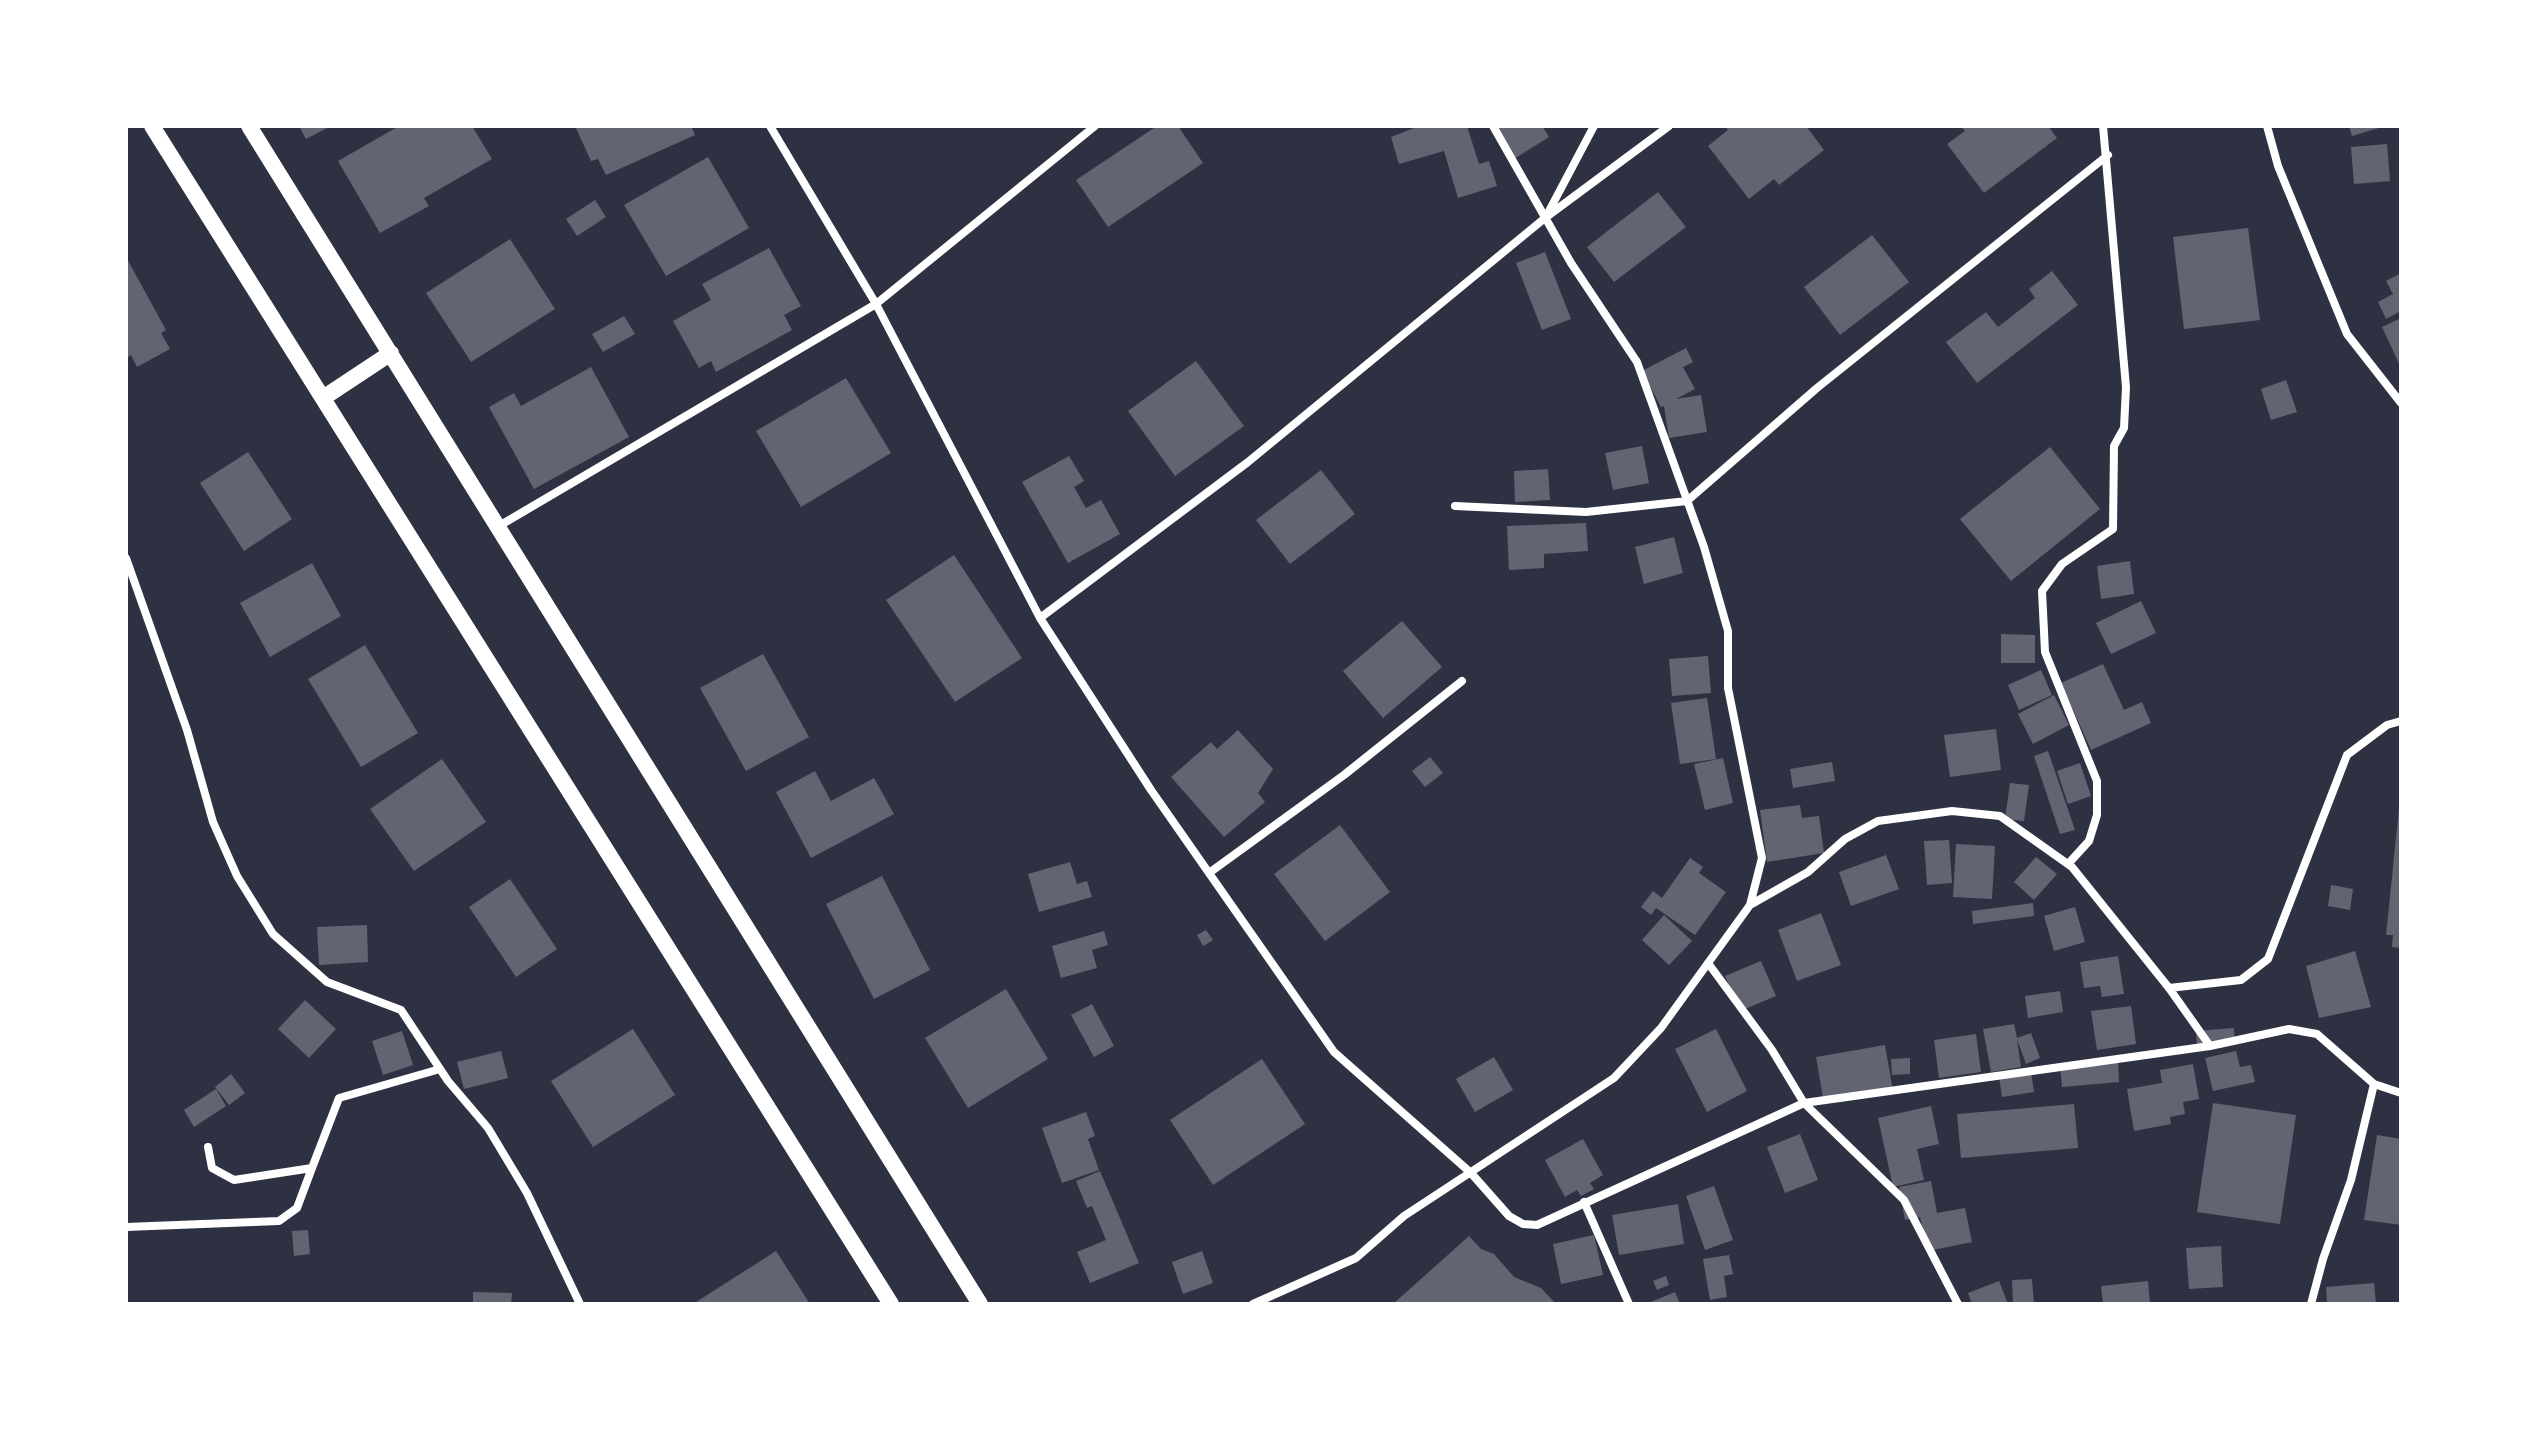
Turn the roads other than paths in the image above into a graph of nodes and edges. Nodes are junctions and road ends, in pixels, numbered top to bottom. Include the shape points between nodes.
1 (152, 126) edge
2 (249, 126) edge
3 (770, 126) edge
4 (1095, 126) edge
5 (1493, 126) edge
6 (1594, 126) edge
7 (1669, 126) edge
8 (2103, 126) edge
9 (2267, 126) edge
10 (2108, 155) junction
11 (1545, 218) junction
12 (876, 304) junction
13 (391, 353) junction
14 (323, 398) junction
15 (2401, 403) edge
16 (1687, 501) junction
17 (1455, 506) dead end
18 (499, 526) junction
19 (126, 558) edge
20 (1040, 618) junction
21 (1462, 681) dead end
22 (2401, 721) edge
23 (2068, 864) junction
24 (1209, 873) junction
25 (1750, 905) junction
26 (1708, 963) junction
27 (2169, 988) junction
28 (2210, 1046) junction
29 (440, 1069) junction
30 (2374, 1084) junction
31 (2401, 1093) edge
32 (1804, 1103) junction
33 (208, 1147) dead end
34 (312, 1168) junction
35 (1471, 1173) junction
36 (1584, 1202) junction
37 (126, 1227) edge
38 (580, 1304) edge
39 (891, 1304) edge
40 (980, 1304) edge
41 (1253, 1304) edge
42 (1629, 1304) edge
43 (1958, 1304) edge
44 (2311, 1304) edge

1 - 14 main road
2 - 13 main road
3 - 12 street
4 - 12 street
5 - 11 street
6 - 11 street
7 - 11 street
8 - 10 street
9 - 15 street via 2278,166 2347,334
10 - 16 street via 1817,388
10 - 23 street via 2126,387 2124,428 2114,446 2113,529 2062,564 2042,591 2045,652 2097,781 2097,815 2089,841
11 - 16 street via 1637,362
11 - 20 street via 1248,462
12 - 18 street
12 - 20 street
13 - 14 main road
13 - 18 main road
14 - 39 main road
16 - 17 street via 1586,512
16 - 25 street via 1728,631 1728,688 1762,858
18 - 40 main road
19 - 29 street via 187,730 213,822 237,876 273,934 327,982 401,1010
20 - 24 street
21 - 24 street
22 - 27 street via 2387,725 2347,755 2268,959 2241,980
23 - 25 street via 2000,816 1952,811 1878,821 1845,839 1808,872
23 - 27 street
24 - 35 street via 1334,1052
25 - 26 street
26 - 32 street
26 - 35 street via 1661,1028 1614,1078
27 - 28 street
28 - 30 street via 2289,1029 2317,1034
28 - 32 street
29 - 34 street via 339,1098
29 - 38 street via 488,1128 519,1180
30 - 31 street
30 - 44 street via 2351,1180
32 - 36 street
32 - 43 street via 1904,1200
33 - 34 street via 212,1168 234,1180
34 - 37 street via 297,1208 279,1221
35 - 36 street via 1509,1216 1523,1224 1537,1225
35 - 41 street via 1404,1216 1356,1258
36 - 42 street

